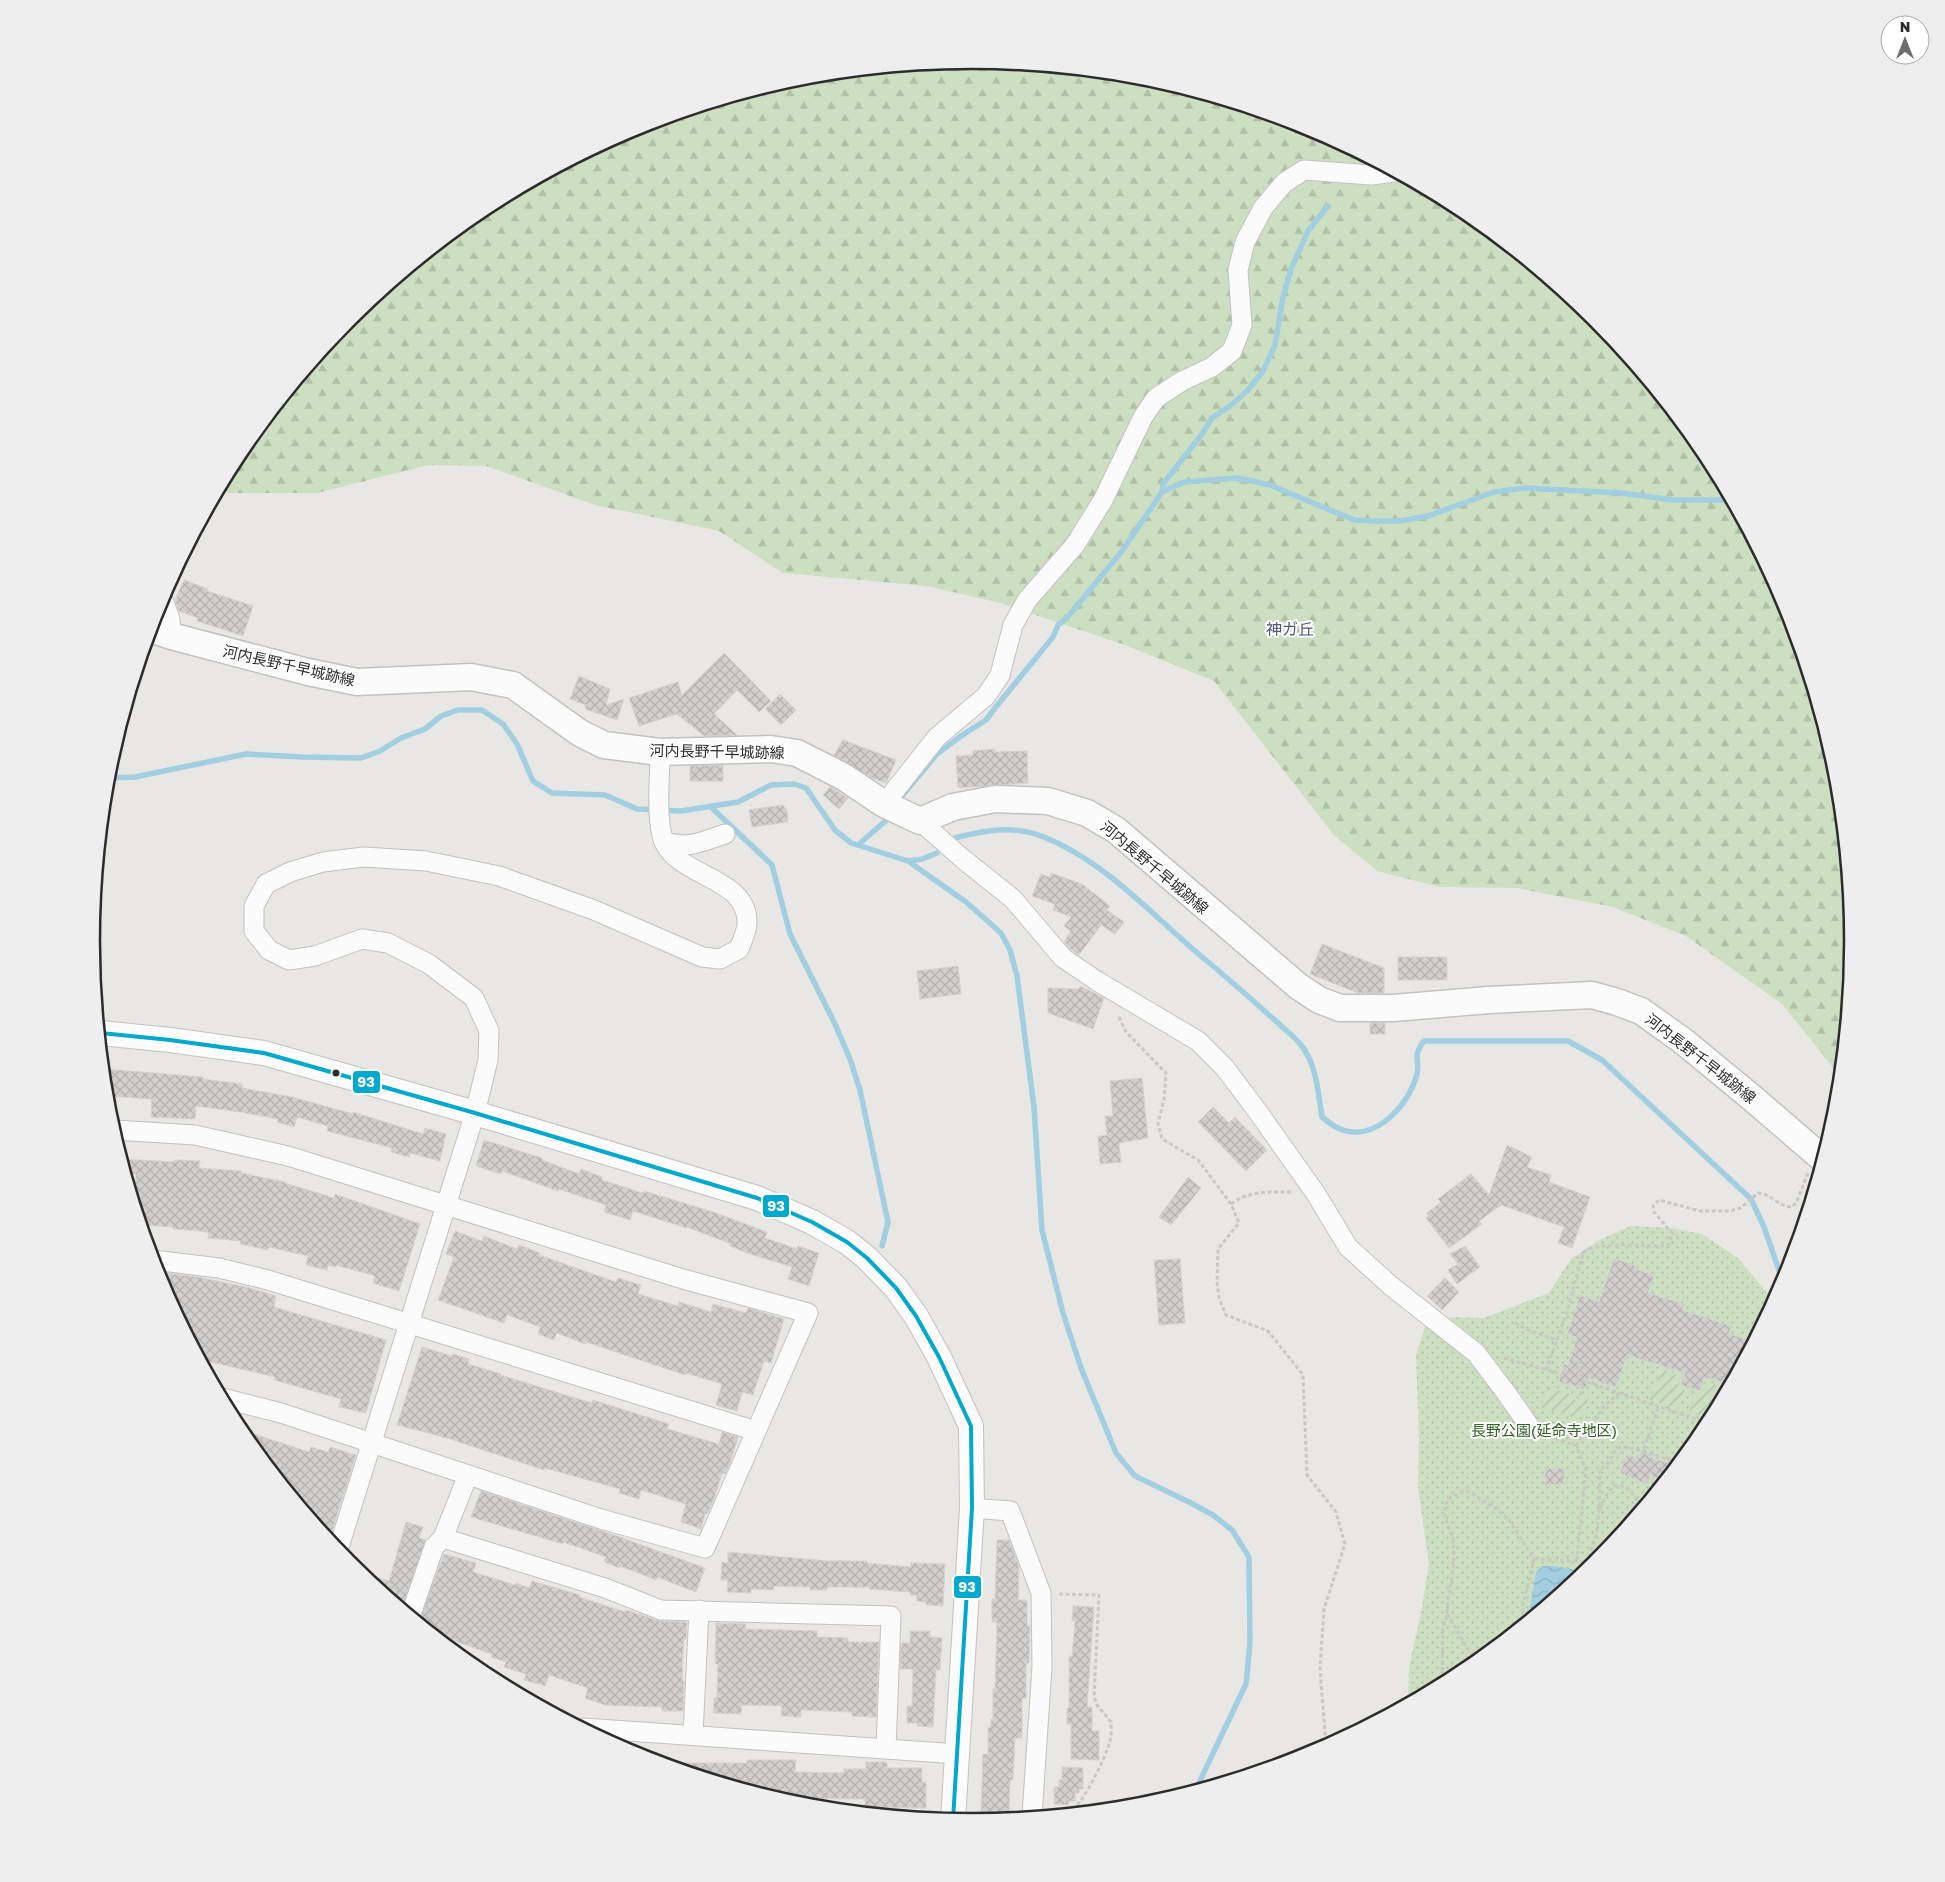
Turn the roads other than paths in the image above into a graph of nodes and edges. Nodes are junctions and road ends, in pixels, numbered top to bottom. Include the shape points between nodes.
1 (1385, 173) edge
2 (166, 609) edge
3 (161, 633) edge
4 (660, 759) junction
5 (884, 804) junction
6 (920, 820) junction
7 (725, 834) dead end
8 (664, 842) junction
9 (106, 1034) edge
10 (475, 1113) junction
11 (122, 1130) edge
12 (1816, 1164) edge
13 (446, 1204) junction
14 (162, 1261) edge
15 (409, 1323) junction
16 (231, 1400) edge
17 (1532, 1430) road end
18 (756, 1431) junction
19 (372, 1444) junction
20 (468, 1475) junction
21 (972, 1508) junction
22 (443, 1538) junction
23 (341, 1542) edge
24 (413, 1609) edge
25 (699, 1610) junction
26 (600, 1729) edge
27 (693, 1735) junction
28 (886, 1749) junction
29 (958, 1754) junction
30 (1032, 1811) edge
31 (954, 1812) edge

1 - 5 street via 1304,170 1284,183 1263,208 1245,242 1238,270 1242,325 1232,351 1212,367 1156,398 1103,500 1075,545 1027,600 1014,625 1000,675 986,696 938,737
2 - 3 street via 170,618
3 - 4 main road, 河内長野千早城跡線 via 357,682 471,677 513,685 580,733 604,746
4 - 5 main road, 河内長野千早城跡線 via 771,749 797,753 844,777
4 - 8 street via 660,822
5 - 6 main road, 河内長野千早城跡線
6 - 12 main road, 河内長野千早城跡線 via 953,807 995,799 1048,801 1086,812 1116,830 1298,986 1319,1000 1340,1008 1393,1008 1592,995 1641,1011 1683,1041
6 - 17 street via 1013,899 1063,958 1198,1040 1225,1068 1316,1194 1348,1247 1476,1354
7 - 8 street via 690,845
8 - 10 street via 671,854 729,889 744,907 747,924 739,949 720,959 702,957 594,910 499,876 426,861 364,857 323,862 290,872 266,884 254,906 254,930 269,950 289,960 315,956 362,939 388,943 429,964 474,998 489,1031 488,1060
9 - 10 street via 264,1053
10 - 13 street
10 - 21 street via 757,1198 812,1222 847,1242 896,1288 916,1316 971,1426
11 - 13 street via 194,1135 238,1144
13 - 15 street
13 - 18 street via 683,1279 808,1313
14 - 15 street via 219,1268 268,1280
15 - 18 street
15 - 19 street
16 - 19 street via 281,1413
18 - 20 street via 705,1548 601,1519
19 - 20 street
19 - 23 street
20 - 22 street
21 - 29 street
21 - 30 street via 1010,1511 1041,1593 1042,1667
22 - 24 street via 434,1546
22 - 25 street via 605,1588 661,1610
25 - 27 street
25 - 28 street via 891,1616
26 - 27 street
27 - 28 street
28 - 29 street
29 - 31 street

